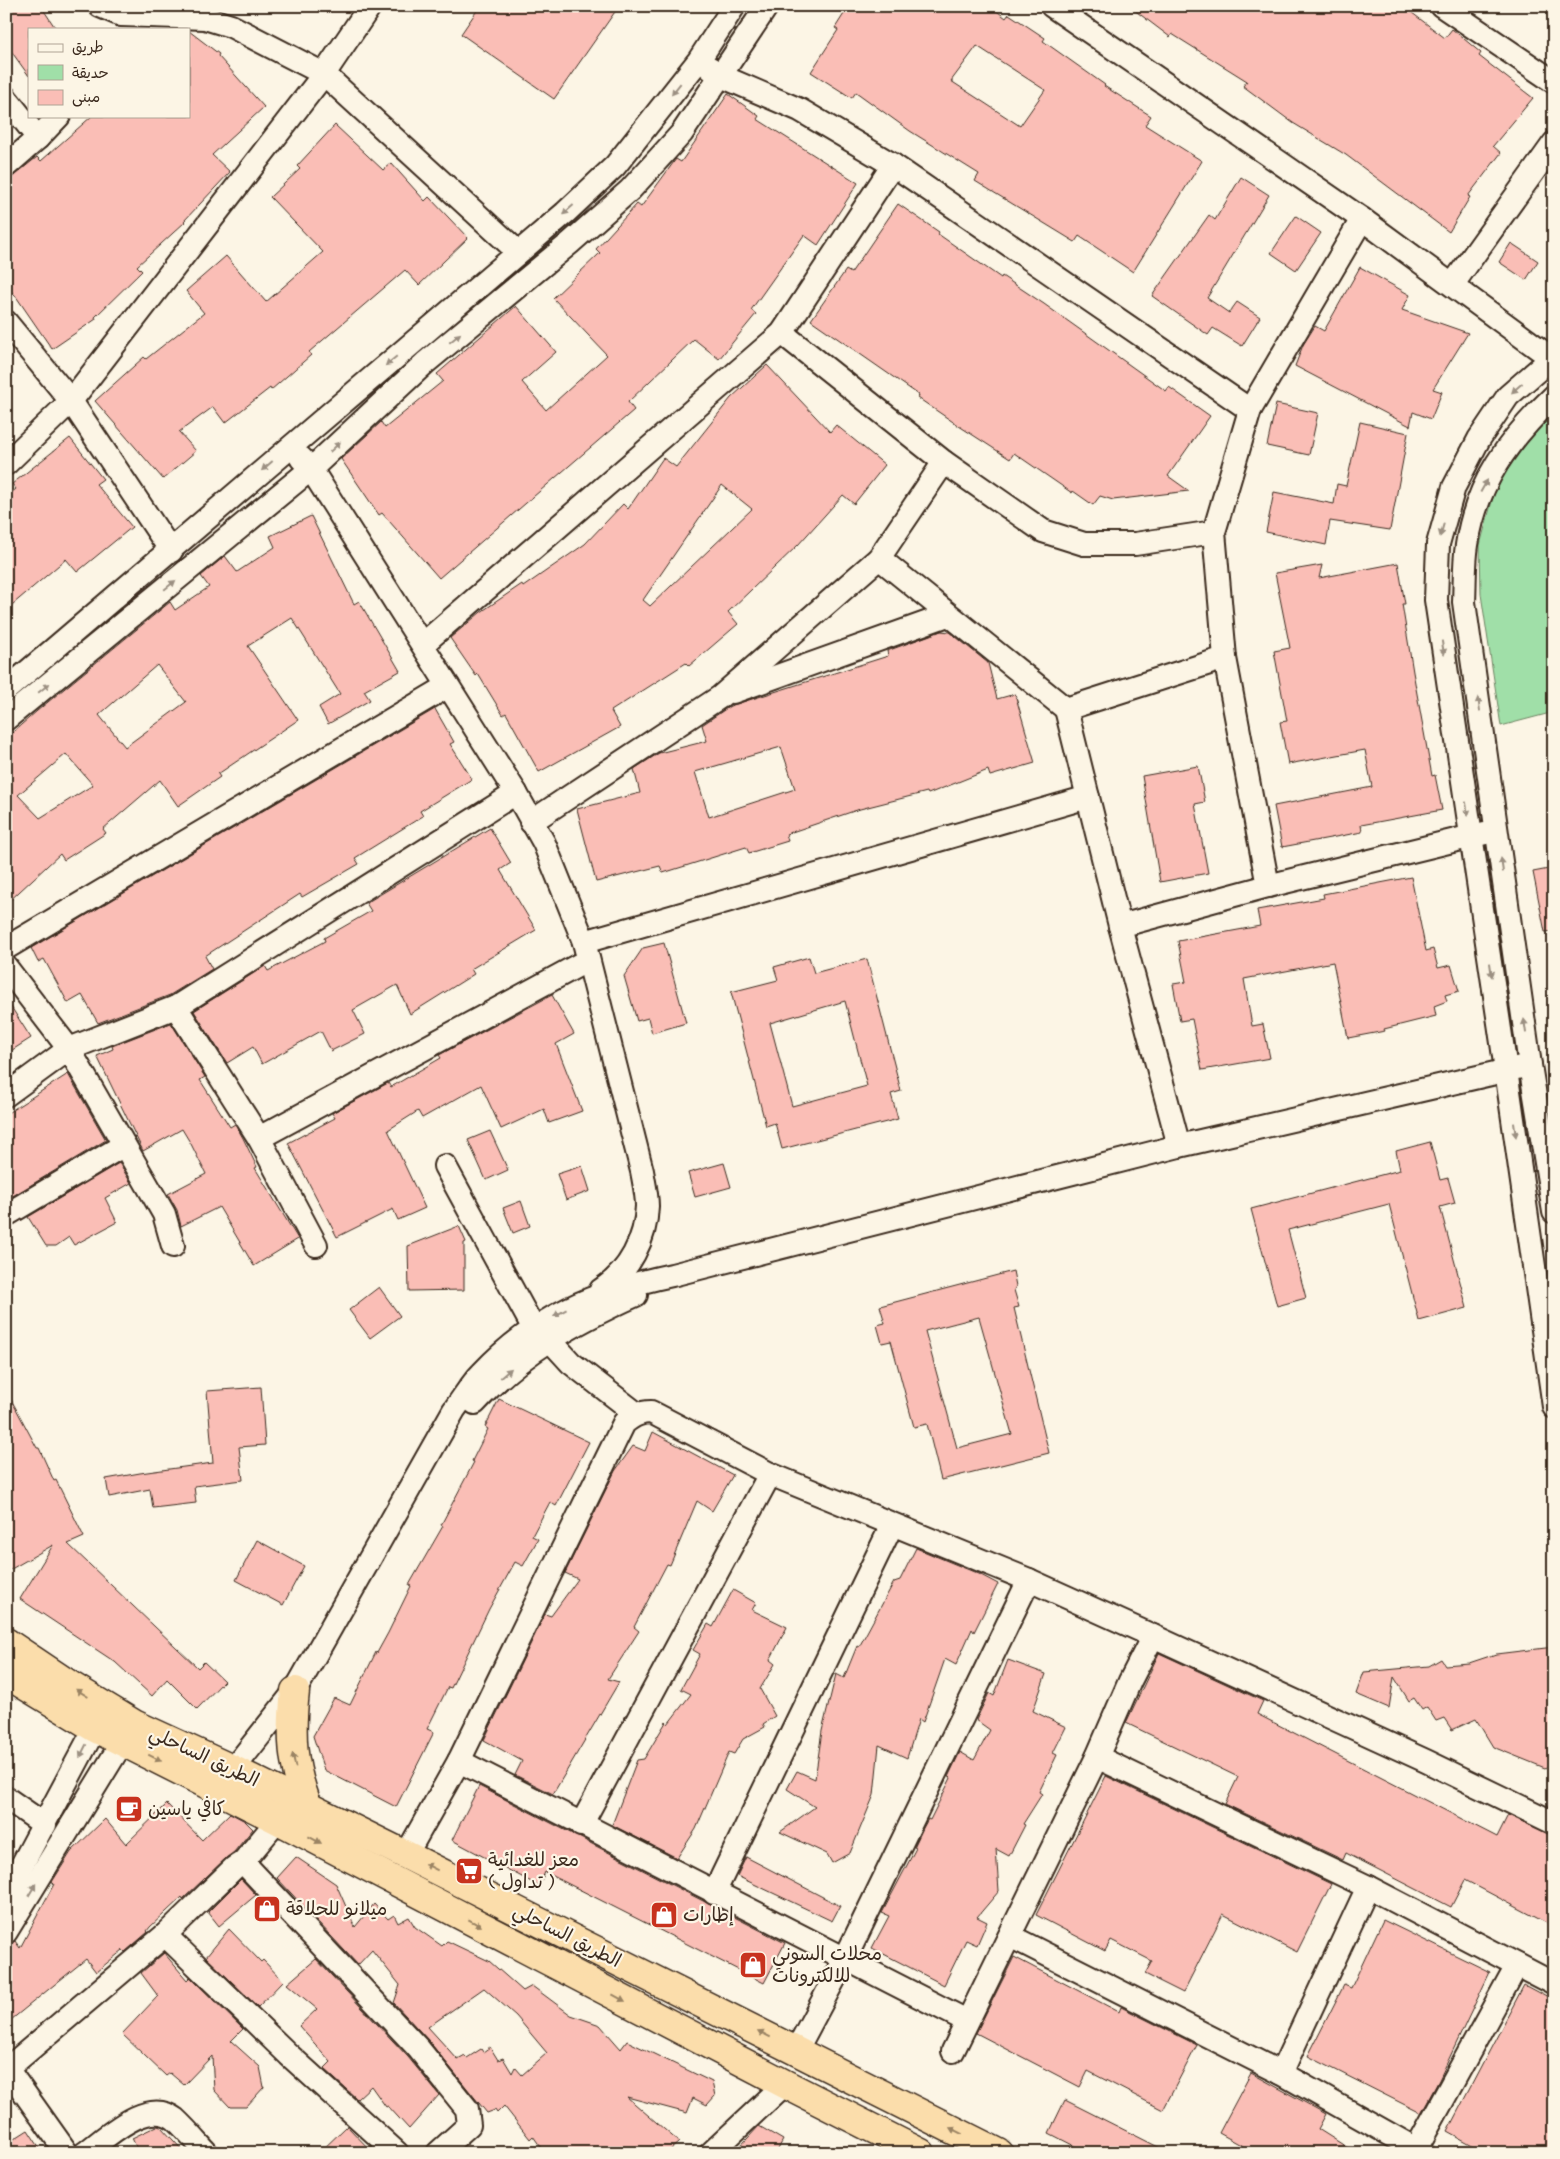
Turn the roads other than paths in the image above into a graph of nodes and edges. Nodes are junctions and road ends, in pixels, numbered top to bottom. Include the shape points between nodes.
1 (100, 6) edge
2 (370, 6) edge
3 (734, 6) edge
4 (767, 6) edge
5 (1052, 6) edge
6 (1442, 6) edge
7 (153, 17) edge
8 (699, 60) junction
9 (324, 74) junction
10 (721, 76) junction
11 (1554, 82) edge
12 (6, 98) edge
13 (57, 118) edge
14 (38, 138) junction
15 (1554, 143) edge
16 (893, 165) junction
17 (6, 166) edge
18 (1362, 219) junction
19 (518, 252) junction
20 (1453, 284) junction
21 (6, 322) edge
22 (782, 333) junction
23 (1553, 358) edge
24 (1554, 396) edge
25 (71, 401) junction
26 (1250, 410) junction
27 (291, 446) junction
28 (944, 462) junction
29 (6, 464) edge
30 (311, 469) junction
31 (1214, 532) junction
32 (171, 551) junction
33 (879, 558) junction
34 (948, 614) junction
35 (423, 644) junction
36 (1225, 658) junction
37 (448, 686) junction
38 (6, 690) edge
39 (720, 697) junction
40 (1066, 709) junction
41 (6, 719) edge
42 (516, 793) junction
43 (1088, 796) junction
44 (531, 822) junction
45 (1497, 830) junction
46 (1472, 836) junction
47 (1268, 886) junction
48 (1120, 926) junction
49 (6, 948) edge
50 (586, 951) junction
51 (6, 967) edge
52 (176, 1007) junction
53 (69, 1049) junction
54 (1530, 1066) junction
55 (1506, 1070) junction
56 (6, 1095) edge
57 (259, 1138) junction
58 (124, 1145) junction
59 (1179, 1146) junction
60 (445, 1166) dead end
61 (1554, 1212) edge
62 (6, 1215) edge
63 (316, 1245) dead end
64 (174, 1246) dead end
65 (672, 1275) junction
66 (587, 1299) junction
67 (542, 1334) junction
68 (1554, 1407) edge
69 (637, 1414) junction
70 (770, 1474) junction
71 (892, 1525) junction
72 (1028, 1580) junction
73 (1153, 1636) junction
74 (6, 1642) edge
75 (8, 1679) edge
76 (295, 1691) junction
77 (100, 1718) junction
78 (128, 1733) junction
79 (1096, 1757) junction
80 (459, 1761) junction
81 (225, 1779) junction
82 (6, 1798) edge
83 (308, 1807) junction
84 (278, 1820) junction
85 (1554, 1823) edge
86 (45, 1825) junction
87 (581, 1825) junction
88 (406, 1855) junction
89 (243, 1862) junction
90 (1368, 1887) junction
91 (714, 1893) junction
92 (6, 1895) edge
93 (6, 1932) edge
94 (165, 1935) junction
95 (1010, 1936) junction
96 (845, 1959) junction
97 (1517, 1966) junction
98 (1554, 1984) edge
99 (967, 2021) junction
100 (953, 2050) dead end
101 (796, 2051) junction
102 (7, 2067) edge
103 (1281, 2073) junction
104 (785, 2084) junction
105 (1420, 2151) edge
106 (67, 2153) edge
107 (85, 2153) edge
108 (207, 2153) edge
109 (397, 2153) edge
110 (438, 2153) edge
111 (711, 2153) edge
112 (921, 2153) edge
113 (999, 2153) edge

1 - 7 street via 121,15
2 - 9 street
3 - 8 street
4 - 10 street
5 - 18 street
6 - 11 street
7 - 9 street via 205,18 231,26
8 - 10 street
8 -> 19 street via 615,166
9 - 19 street
9 - 25 street
10 - 16 street via 800,110
30 -> 10 street via 426,363 630,190 682,133
12 - 14 street
13 - 14 street
14 - 17 street
15 - 20 street
16 - 22 street
16 - 26 street
18 - 20 street
18 - 26 street
19 -> 27 street
20 - 23 street
21 - 25 street
22 - 28 street
22 - 35 street
23 -> 46 street via 1508,396 1479,439 1454,487 1438,544 1436,600
45 -> 24 street via 1464,602 1467,545 1480,494 1505,449
25 - 29 street
25 - 32 street
26 - 31 street
27 - 30 street
27 -> 32 street
28 - 31 street via 1042,531 1084,544 1135,544
28 - 33 street
30 - 35 street
41 -> 30 street
31 - 36 street
32 - 38 street
33 - 34 street
33 - 39 street
34 - 39 street
34 - 40 street
35 - 37 street
36 - 40 street
36 - 47 street
37 - 42 street
37 - 49 street
39 - 44 street
40 - 43 street
42 - 44 street
42 - 52 street
43 - 48 street
43 - 50 street
44 - 50 street via 544,843
45 - 46 street
54 -> 45 street
46 - 47 street
46 -> 55 street
47 - 48 street
48 - 59 street
50 - 57 street
50 - 66 street via 642,1171 647,1206 642,1235 631,1261 612,1283
51 - 53 street
52 - 53 street
52 - 57 street
53 - 56 street
53 - 58 street
54 - 55 street
54 - 61 street
55 - 59 street
55 -> 68 street
57 - 63 street
58 - 62 street
58 - 64 street via 164,1214
59 - 65 street
60 - 67 street
65 - 66 street via 629,1284
65 - 67 street via 568,1328
66 -> 67 street
67 - 69 street via 571,1363
67 - 76 street via 507,1349 480,1375 454,1410
69 - 70 street via 651,1412
69 - 80 street via 624,1423
70 - 71 street
70 - 87 street
71 - 72 street
71 - 91 street
72 - 73 street
72 - 96 street
73 - 79 street
73 - 85 street
77 -> 74 highway, الطريق الساحلي
75 - 77 highway, الطريق الساحلي
76 - 81 street
83 -> 76 highway via 292,1751
77 - 78 highway, الطريق الساحلي
77 -> 86 street
78 - 81 highway, الطريق الساحلي
93 -> 78 street
79 - 90 street
79 - 95 street
80 - 87 street
80 - 88 street
81 - 83 highway, الطريق الساحلي
81 - 84 highway, الطريق الساحلي
82 - 86 street
83 - 88 highway, الطريق الساحلي
84 - 89 street
84 -> 104 highway, الطريق الساحلي
86 - 92 street
87 - 91 street
101 -> 88 highway, الطريق الساحلي
89 - 94 street
89 - 110 street via 418,2048 467,2109 468,2125
90 - 97 street
90 - 103 street
91 - 96 street
94 - 102 street
94 - 109 street via 289,2055
95 - 99 street
95 - 103 street
96 - 99 street
96 - 101 street
97 - 98 street
97 - 105 street
99 - 100 street
113 -> 101 highway, الطريق الساحلي
102 - 106 street
103 - 105 street
104 - 111 street
104 - 112 highway, الطريق الساحلي
107 - 108 street via 139,2115 157,2112 174,2118

